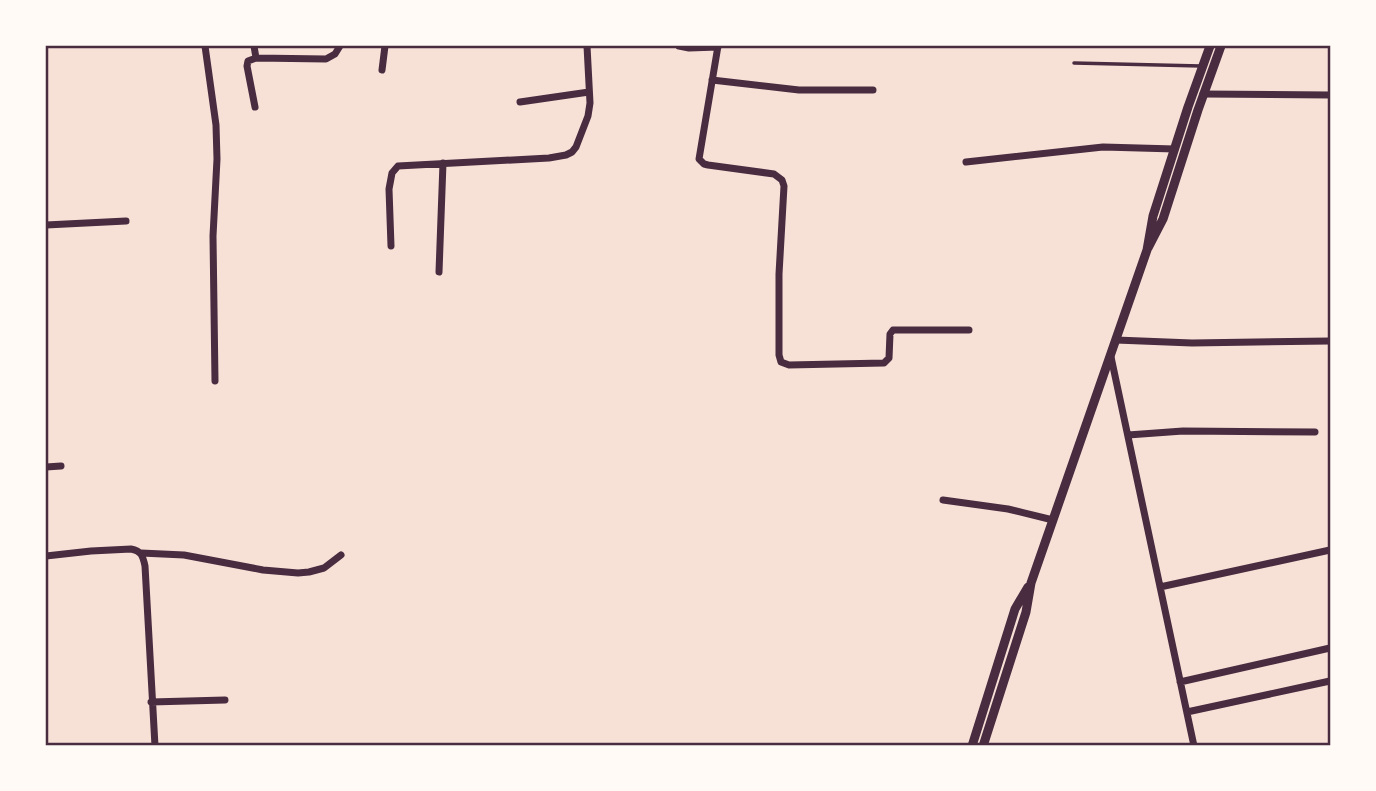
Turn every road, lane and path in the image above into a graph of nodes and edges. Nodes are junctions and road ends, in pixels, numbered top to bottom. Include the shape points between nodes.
1 (205, 46) edge
2 (254, 46) edge
3 (340, 46) edge
4 (384, 46) edge
5 (587, 46) edge
6 (679, 46) edge
7 (718, 46) edge
8 (1210, 46) edge
9 (1221, 46) edge
10 (256, 58) junction
11 (1074, 63) dead end
12 (1202, 66) junction
13 (382, 70) dead end
14 (712, 80) junction
15 (873, 90) dead end
16 (589, 92) junction
17 (1203, 94) junction
18 (1331, 95) edge
19 (520, 102) dead end
20 (255, 107) dead end
21 (1175, 149) junction
22 (966, 162) dead end
23 (443, 163) junction
24 (127, 221) dead end
25 (46, 225) edge
26 (391, 246) dead end
27 (1147, 250) junction
28 (439, 272) dead end
29 (970, 330) dead end
30 (1116, 340) junction
31 (1331, 341) edge
32 (1111, 356) junction
33 (215, 381) dead end
34 (1315, 432) dead end
35 (1128, 435) junction
36 (61, 466) dead end
37 (46, 467) edge
38 (943, 500) dead end
39 (1053, 520) junction
40 (1331, 550) edge
41 (141, 553) junction
42 (341, 555) dead end
43 (46, 556) edge
44 (1031, 583) junction
45 (1160, 587) junction
46 (1331, 648) edge
47 (1331, 681) edge
48 (1180, 682) junction
49 (225, 700) dead end
50 (151, 702) junction
51 (1187, 712) junction
52 (155, 746) edge
53 (972, 746) edge
54 (983, 746) edge
55 (1194, 746) edge

1 - 33 street via 216,125
2 - 10 street
3 - 10 street via 326,60
4 - 13 street
5 - 16 street
6 - 7 street
7 - 14 street
8 - 12 street
9 - 17 street
10 - 20 street via 247,66
11 - 12 lane
12 - 21 street
14 - 15 street via 799,90
14 - 29 street via 699,159 708,165 774,174 784,186 781,362 884,363 889,358 893,330
16 - 19 street
16 - 23 street via 588,116 569,154
17 - 18 street
17 - 27 street via 1163,219
21 - 22 street via 1103,147
21 - 27 street
23 - 26 street via 401,165 393,170
23 - 28 street
24 - 25 street
27 - 30 street
30 - 31 street
30 - 32 street
32 - 35 street
32 - 39 street
34 - 35 street
35 - 45 street
36 - 37 street
38 - 39 street
39 - 44 street
40 - 45 street
41 - 42 street via 298,572 324,568
41 - 43 street via 131,549
41 - 50 street
44 - 53 street via 1015,609
44 - 54 street
45 - 48 street
46 - 48 street
47 - 51 street
48 - 51 street
49 - 50 street
50 - 52 street
51 - 55 street

